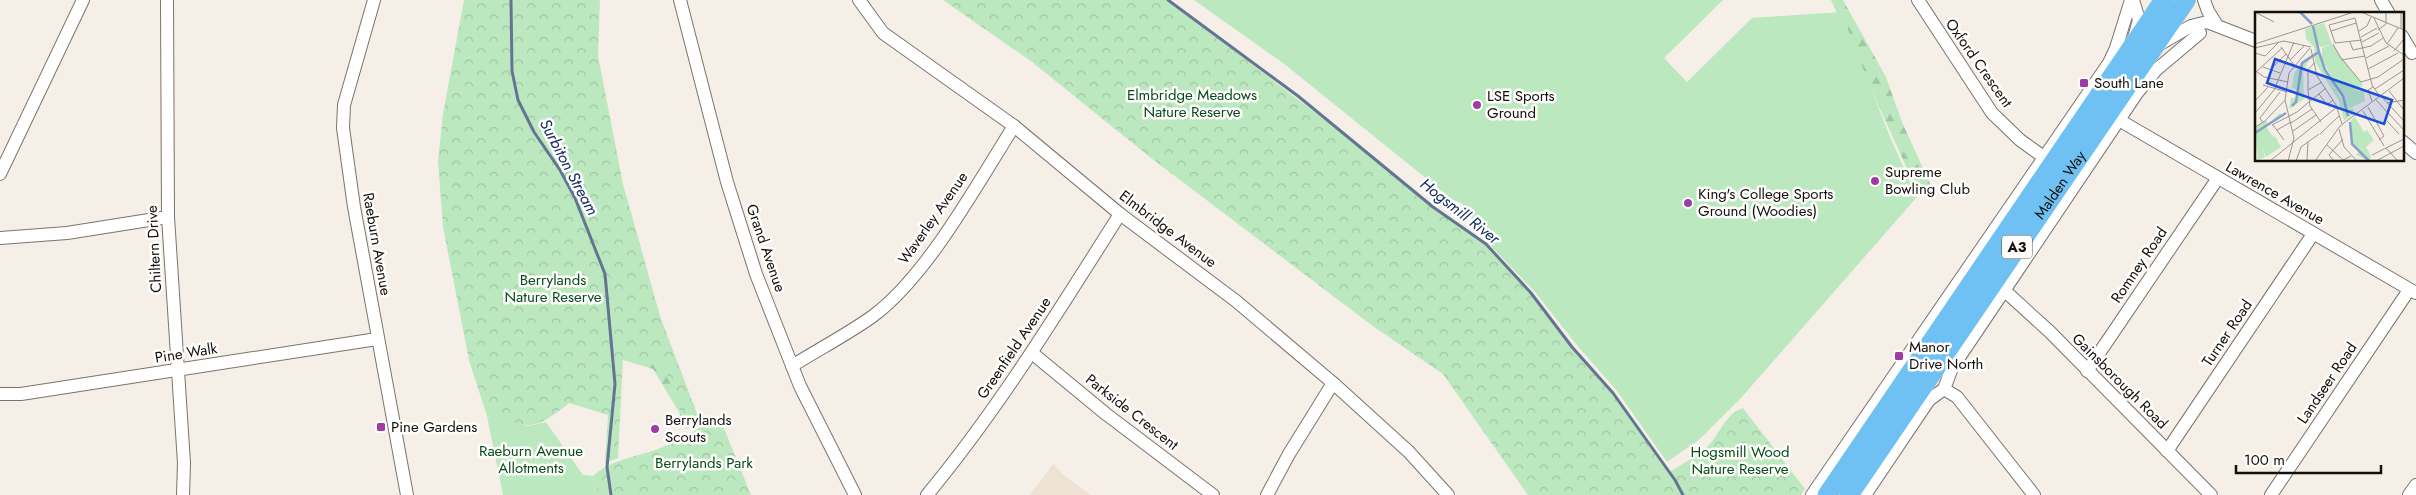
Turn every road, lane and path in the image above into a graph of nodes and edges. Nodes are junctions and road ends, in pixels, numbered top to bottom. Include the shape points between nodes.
1 (83, 0) edge
2 (167, 0) edge
3 (374, 0) edge
4 (680, 0) edge
5 (859, 0) edge
6 (1918, 0) edge
7 (2132, 0) edge
8 (2164, 0) edge
9 (2186, 0) edge
10 (2381, 0) edge
11 (2205, 2) edge
12 (2388, 12) edge
13 (2216, 24) junction
14 (2200, 33) dead end
15 (2404, 40) edge
16 (2255, 41) edge
17 (2133, 45) junction
18 (2154, 48) junction
19 (2410, 53) edge
20 (2119, 120) junction
21 (1014, 126) junction
22 (2404, 143) edge
23 (2416, 153) edge
24 (2045, 158) junction
25 (0, 174) edge
26 (2218, 178) junction
27 (1120, 214) junction
28 (168, 217) junction
29 (2314, 234) junction
30 (0, 238) edge
31 (2005, 291) junction
32 (2413, 292) edge
33 (377, 339) junction
34 (1032, 353) junction
35 (792, 366) junction
36 (178, 370) junction
37 (2087, 371) junction
38 (1334, 384) junction
39 (1944, 389) junction
40 (0, 394) edge
41 (2167, 451) junction
42 (2416, 485) edge
43 (1446, 494) edge
44 (183, 495) edge
45 (407, 495) edge
46 (855, 495) edge
47 (927, 495) edge
48 (1214, 495) edge
49 (1267, 495) edge
50 (1812, 495) edge
51 (1827, 495) edge
52 (1849, 495) edge
53 (1865, 495) edge
54 (2034, 495) edge
55 (2211, 495) edge
56 (2271, 495) edge
57 (2409, 495) edge

1 - 25 street
2 - 28 street, Chiltern Drive
3 - 33 street, Raeburn Avenue via 344,105 342,128
4 - 35 street, Grand Avenue via 727,182 756,274
5 - 21 street, Elmbridge Avenue via 883,33
6 - 24 street, Oxford Crescent via 1992,113
7 - 17 street via 2139,20
7 - 24 street, Malden Way via 2109,63
8 - 17 highway, Malden Way / A3
9 - 18 highway, Malden Way / A3
10 - 12 street
11 - 13 street
13 - 16 street
13 - 18 street via 2206,22 2191,26
14 - 20 street, Malden Way via 2150,77
15 - 19 street
17 - 51 highway, Malden Way / A3
18 - 52 highway, Malden Way / A3
20 - 26 street, Lawrence Avenue
20 - 31 street, Malden Way
21 - 27 street, Elmbridge Avenue
21 - 35 street, Waverley Avenue via 935,249 906,285 874,315
22 - 23 street
24 - 50 street, Malden Way
26 - 29 street, Lawrence Avenue
26 - 37 street, Romney Road
27 - 34 street, Greenfield Avenue
27 - 38 street, Elmbridge Avenue via 1236,301
28 - 30 street via 67,233
28 - 36 street, Chiltern Drive
29 - 32 street, Lawrence Avenue
29 - 41 street, Turner Road
31 - 37 street, Gainsborough Road
31 - 39 street, Malden Way via 1952,368
32 - 56 street, Landseer Road
33 - 36 street, Pine Walk
33 - 45 street, Raeburn Avenue
34 - 47 street, Greenfield Avenue via 963,451
34 - 48 street, Parkside Crescent via 1106,414
35 - 46 street, Grand Avenue
36 - 40 street, Pine Walk via 21,394
36 - 44 street, Chiltern Drive
37 - 41 street, Gainsborough Road
38 - 43 street, Elmbridge Avenue via 1409,452
38 - 49 street
39 - 53 street, Malden Way via 1929,400
39 - 54 street via 1957,396
41 - 55 street, Gainsborough Road
42 - 57 street

